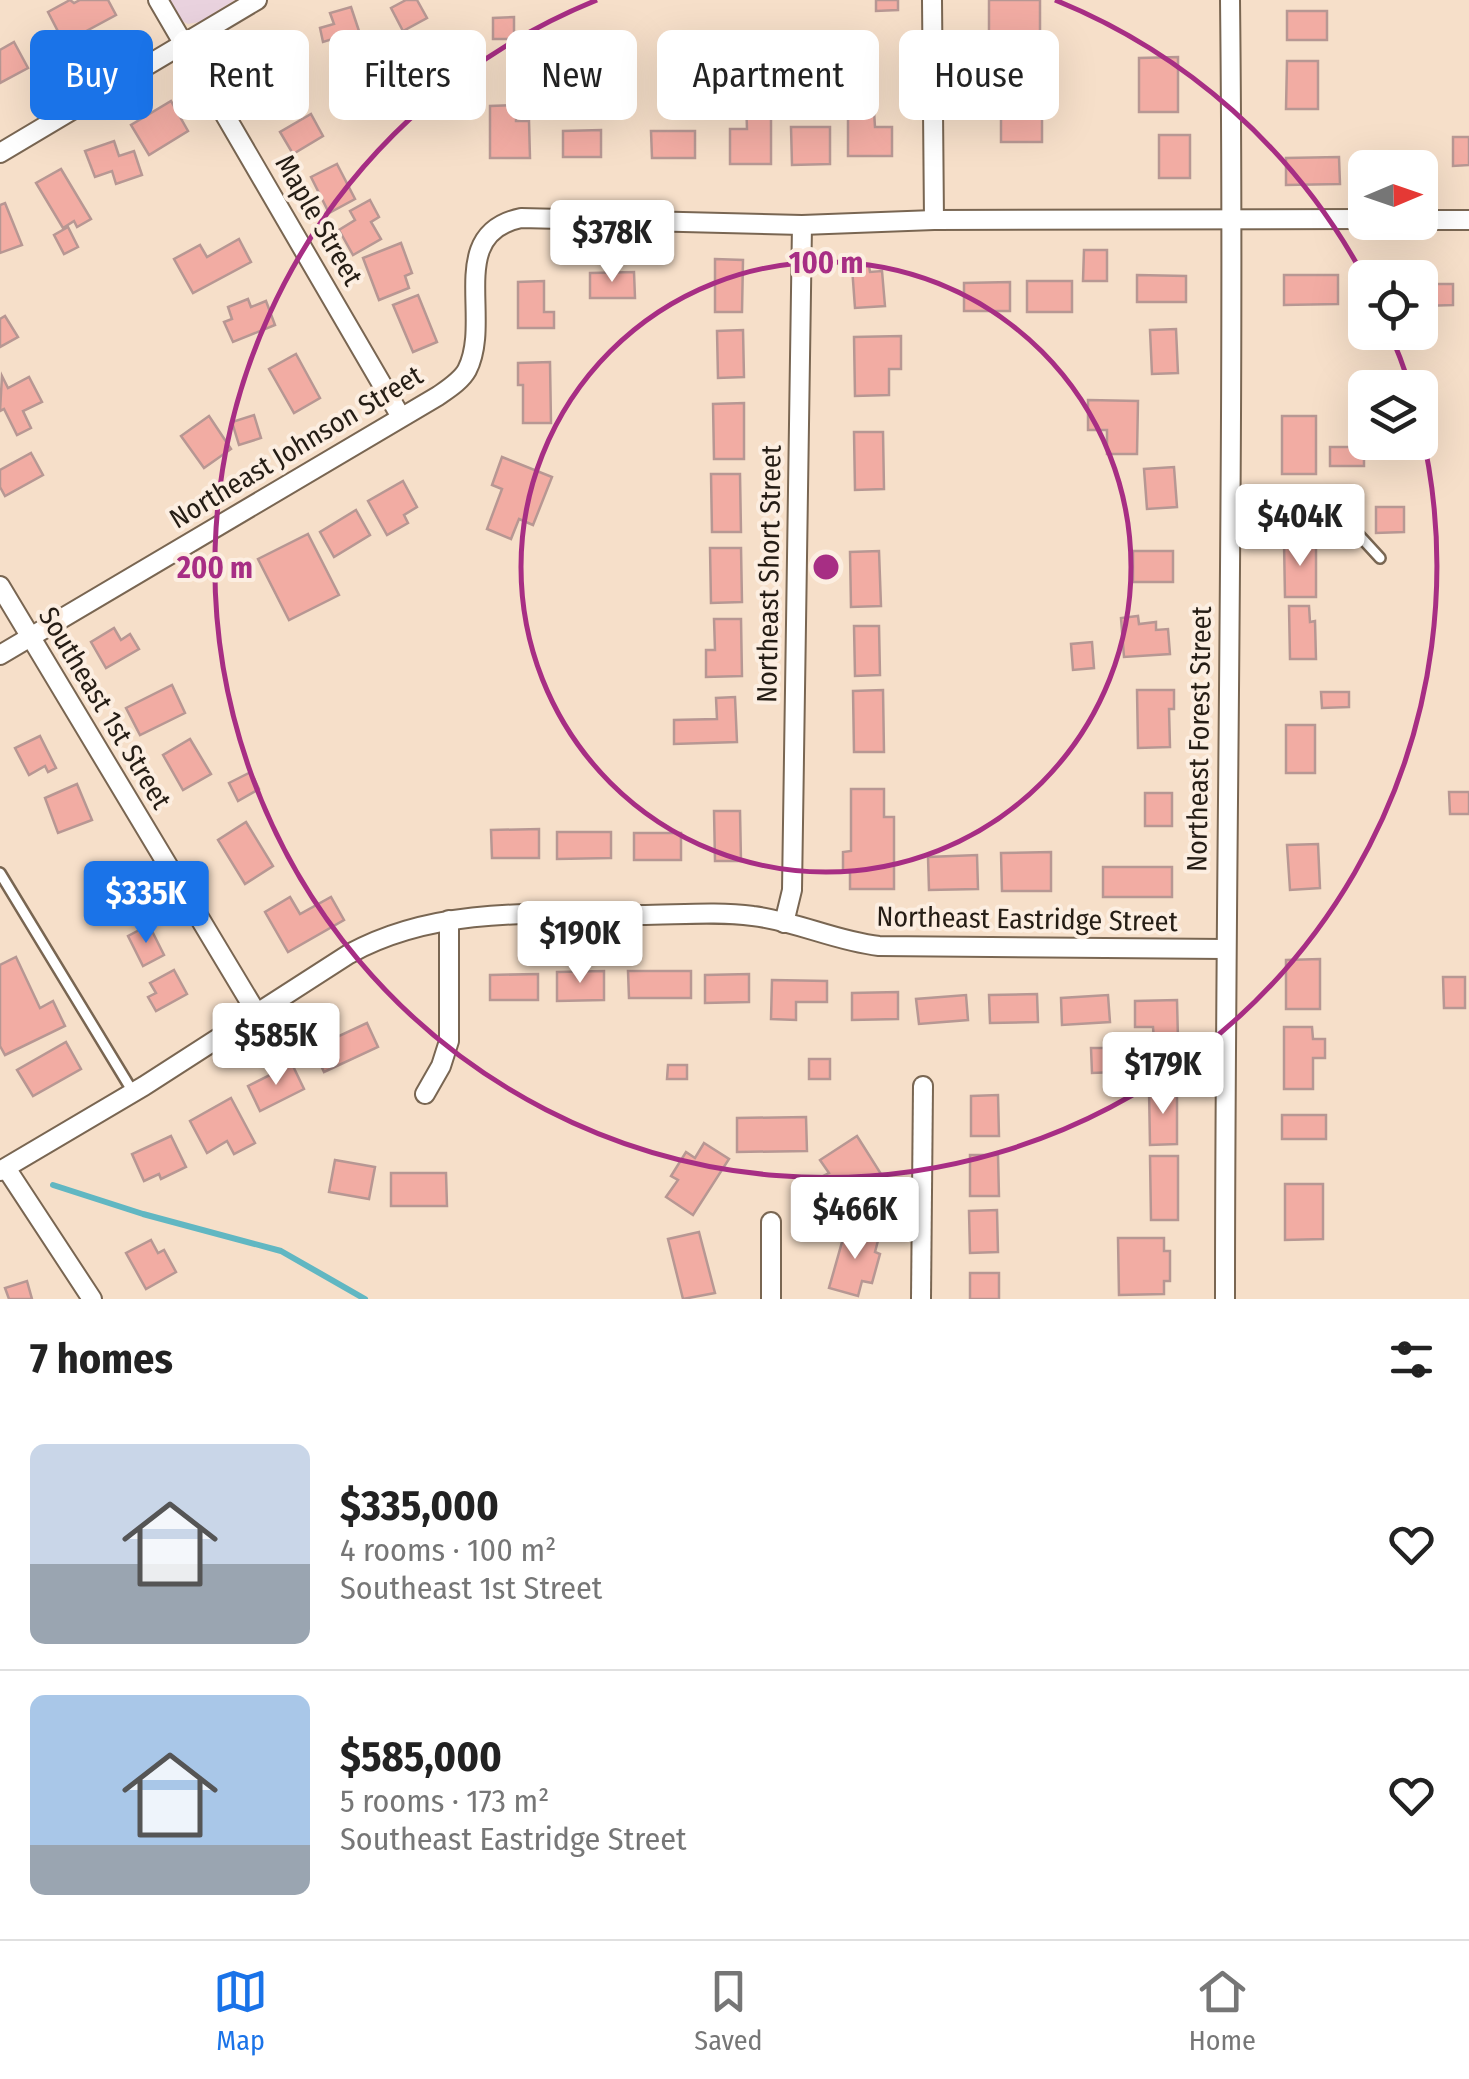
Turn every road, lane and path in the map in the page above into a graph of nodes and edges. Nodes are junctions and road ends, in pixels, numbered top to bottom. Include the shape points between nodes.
1 (158, 0) edge
2 (257, 0) edge
3 (932, 0) edge
4 (1230, 0) edge
5 (177, 30) edge
6 (206, 30) edge
7 (173, 49) edge
8 (230, 120) edge
9 (0, 153) edge
10 (1233, 218) junction
11 (1348, 219) edge
12 (934, 220) junction
13 (1438, 220) edge
14 (1469, 220) edge
15 (802, 225) junction
16 (401, 417) junction
17 (1230, 523) junction
18 (1380, 558) dead end
19 (0, 586) edge
20 (30, 638) junction
21 (0, 655) edge
22 (0, 873) edge
23 (449, 920) junction
24 (784, 923) junction
25 (1224, 949) junction
26 (256, 1012) junction
27 (923, 1086) dead end
28 (133, 1092) junction
29 (425, 1094) dead end
30 (0, 1147) edge
31 (5, 1168) edge
32 (771, 1222) dead end
33 (92, 1299) edge
34 (771, 1299) edge
35 (921, 1299) edge
36 (1225, 1299) edge

1 - 5 street, Maple Street
2 - 6 street
3 - 12 street
4 - 10 street, Northeast Forest Street
7 - 9 street
8 - 16 street, Maple Street
10 - 11 street
10 - 12 street
10 - 17 street, Northeast Forest Street
12 - 15 street
13 - 14 street
15 - 16 street, Northeast Johnson Street via 504,222 482,244 468,369
15 - 24 street, Northeast Short Street via 792,890
16 - 20 street, Northeast Johnson Street
17 - 18 lane via 1334,526 1357,533
17 - 25 street, Northeast Forest Street
19 - 20 street, Southeast 1st Street
20 - 21 street, Northeast Johnson Street
20 - 26 street, Southeast 1st Street
22 - 28 lane
23 - 24 street, Northeast Eastridge Street via 733,916
23 - 26 street, Northeast Eastridge Street via 378,939
23 - 29 street via 449,1041
24 - 25 street, Northeast Eastridge Street via 879,946
25 - 36 street, Northeast Forest Street
26 - 28 street, Northeast Eastridge Street
27 - 35 street
28 - 31 street, Northeast Eastridge Street
30 - 31 street
31 - 33 street
32 - 34 street

